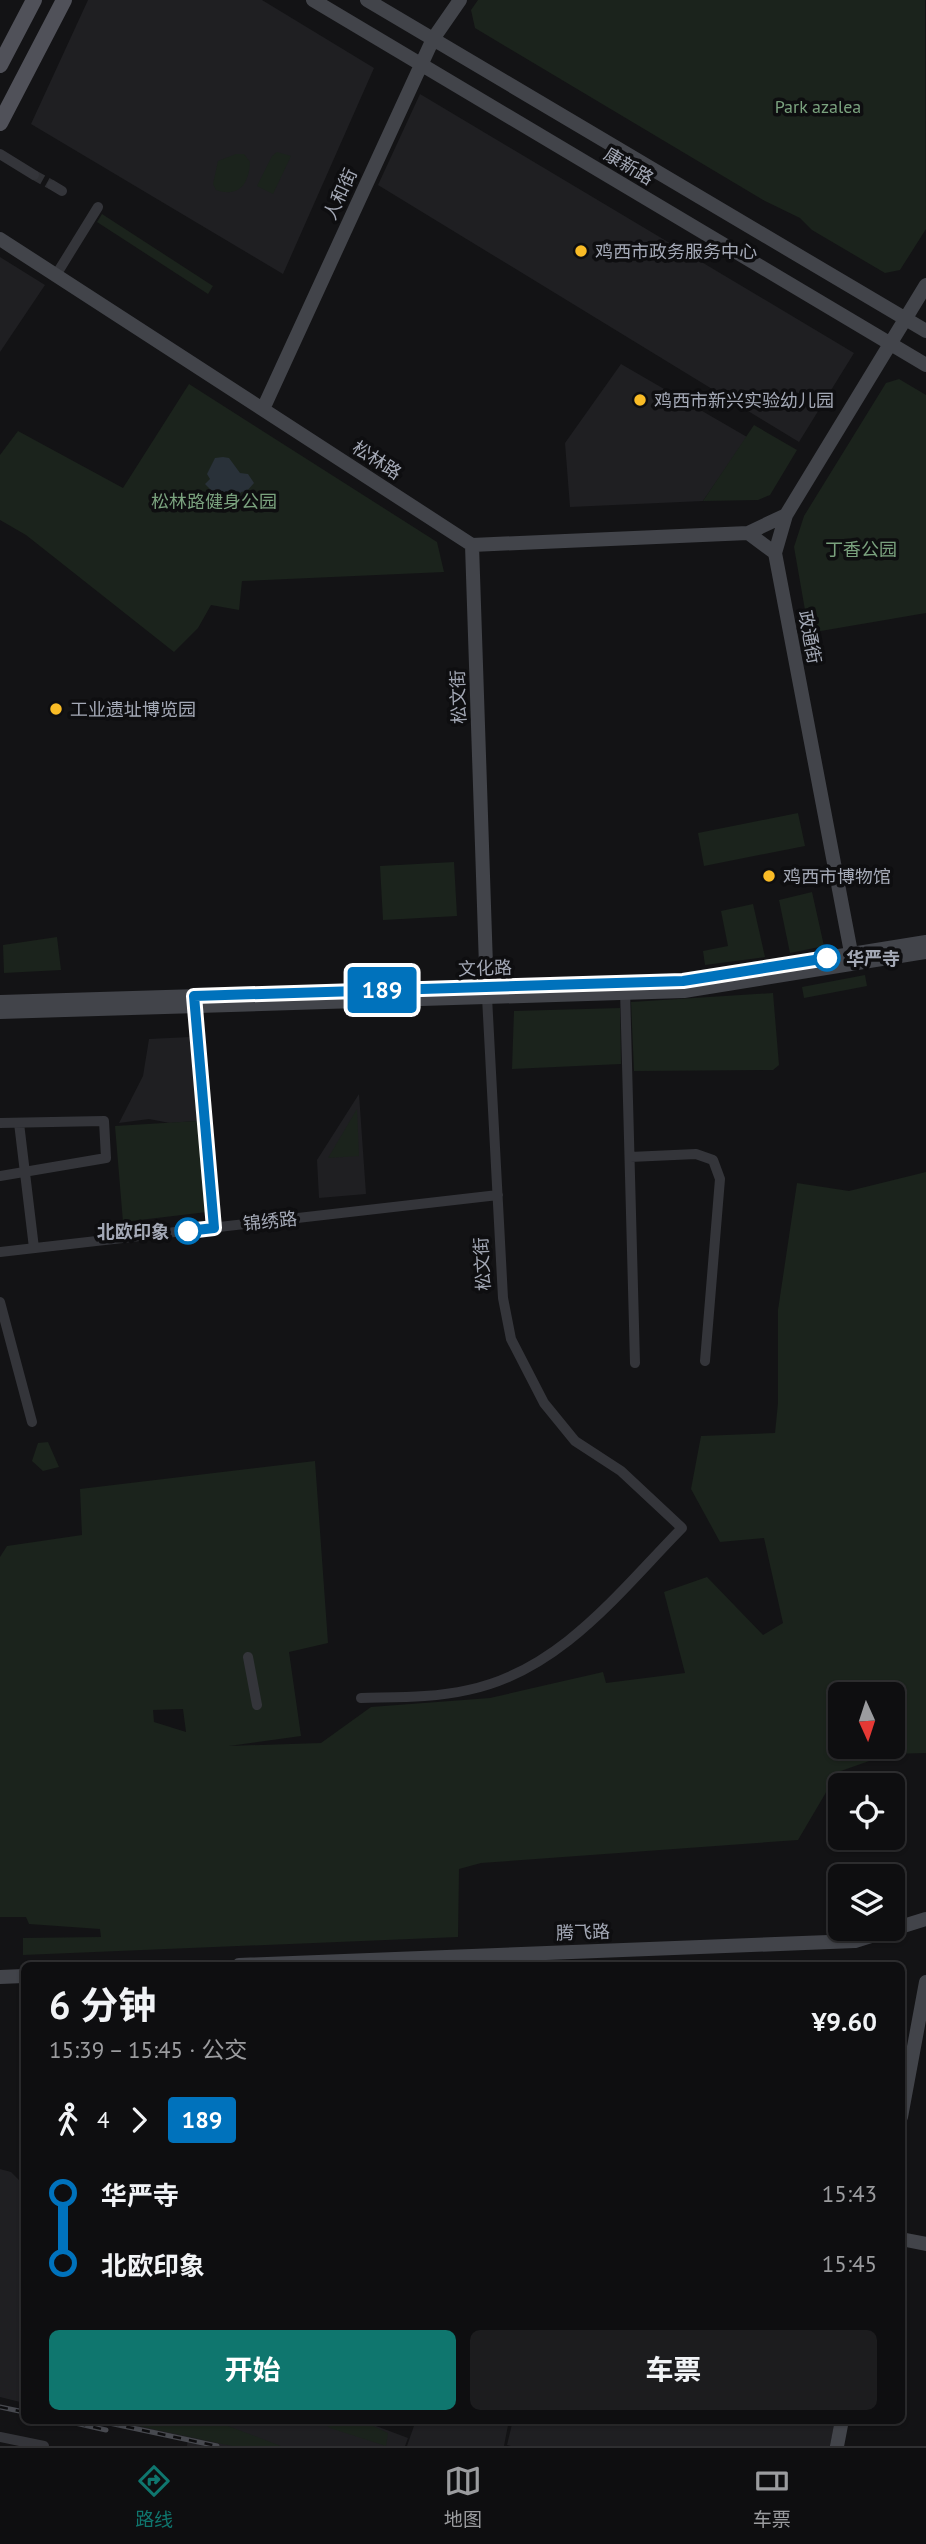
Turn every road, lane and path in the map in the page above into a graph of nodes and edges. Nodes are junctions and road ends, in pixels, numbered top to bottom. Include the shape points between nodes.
1 (34, 0) edge
2 (64, 0) edge
3 (313, 0) edge
4 (366, 0) edge
5 (460, 0) edge
6 (433, 39) junction
7 (422, 63) junction
8 (0, 65) edge
9 (0, 123) edge
10 (0, 154) edge
11 (34, 175) tunnel mouth
12 (52, 185) tunnel mouth
13 (62, 191) dead end
14 (98, 207) dead end
15 (0, 239) edge
16 (56, 275) junction
17 (926, 285) edge
18 (905, 318) junction
19 (926, 331) edge
20 (890, 343) junction
21 (926, 365) edge
22 (263, 408) junction
23 (786, 515) junction
24 (748, 533) junction
25 (472, 545) junction
26 (775, 553) junction
27 (926, 942) edge
28 (926, 953) edge
29 (852, 959) junction
30 (625, 988) junction
31 (487, 992) junction
32 (194, 1001) junction
33 (0, 1002) edge
34 (0, 1012) edge
35 (0, 1123) edge
36 (19, 1123) junction
37 (630, 1157) junction
38 (25, 1172) junction
39 (0, 1176) edge
40 (498, 1195) junction
41 (214, 1228) junction
42 (34, 1248) junction
43 (0, 1252) edge
44 (0, 1302) edge
45 (3, 1322) edge
46 (705, 1361) dead end
47 (635, 1363) dead end
48 (32, 1422) dead end
49 (248, 1657) dead end
50 (361, 1698) dead end
51 (257, 1704) dead end
52 (926, 1919) edge
53 (355, 1962) edge
54 (21, 1976) edge
55 (0, 1977) edge
56 (926, 1982) edge
57 (920, 2051) edge
58 (905, 2103) edge
59 (905, 2240) edge
60 (926, 2244) edge
61 (841, 2424) edge
62 (0, 2437) edge
63 (44, 2446) edge
64 (837, 2446) edge

1 - 8 main road
2 - 9 main road
3 - 7 street, 康新路
4 - 6 street, 康新路
5 - 6 street, 人和街
6 - 7 street, 人和街
6 - 18 street, 康新路
7 - 20 street, 康新路
7 - 22 street, 人和街
10 - 11 street
12 - 13 street
14 - 16 street
15 - 16 street, 松林路
16 - 22 street, 松林路
17 - 18 street
18 - 19 street, 康新路
18 - 20 street, 政通街
20 - 21 street, 康新路
20 - 23 street, 政通街
22 - 25 street, 松林路
23 - 24 street
23 - 26 street, 政通街
24 - 25 street
24 - 26 street
25 - 31 street, 松文街
26 - 29 street, 政通街
27 - 29 street, 文化路
28 - 29 street, 文化路
29 - 30 street, 文化路 via 688,990
30 - 31 street, 文化路
30 - 37 street
31 - 32 street, 文化路
31 - 40 street, 松文街
32 - 33 street, 文化路
32 - 34 street, 文化路
32 - 41 street
35 - 36 street
36 - 38 street
36 - 38 street via 104,1121 106,1158
37 - 46 street via 696,1154 713,1160 720,1179
37 - 47 street
38 - 39 street
38 - 42 street
40 - 41 street, 锦绣路
40 - 50 street, 松文街 via 503,1298 511,1339 524,1367 544,1403 575,1441 621,1471 682,1528 577,1635 541,1663 467,1690
41 - 42 street, 锦绣路
42 - 43 street, 锦绣路
44 - 45 street
45 - 48 street
49 - 51 street
52 - 53 street, 腾飞路 via 855,1941
54 - 55 street
56 - 57 street
57 - 58 street
59 - 60 street
61 - 64 street
62 - 63 street

